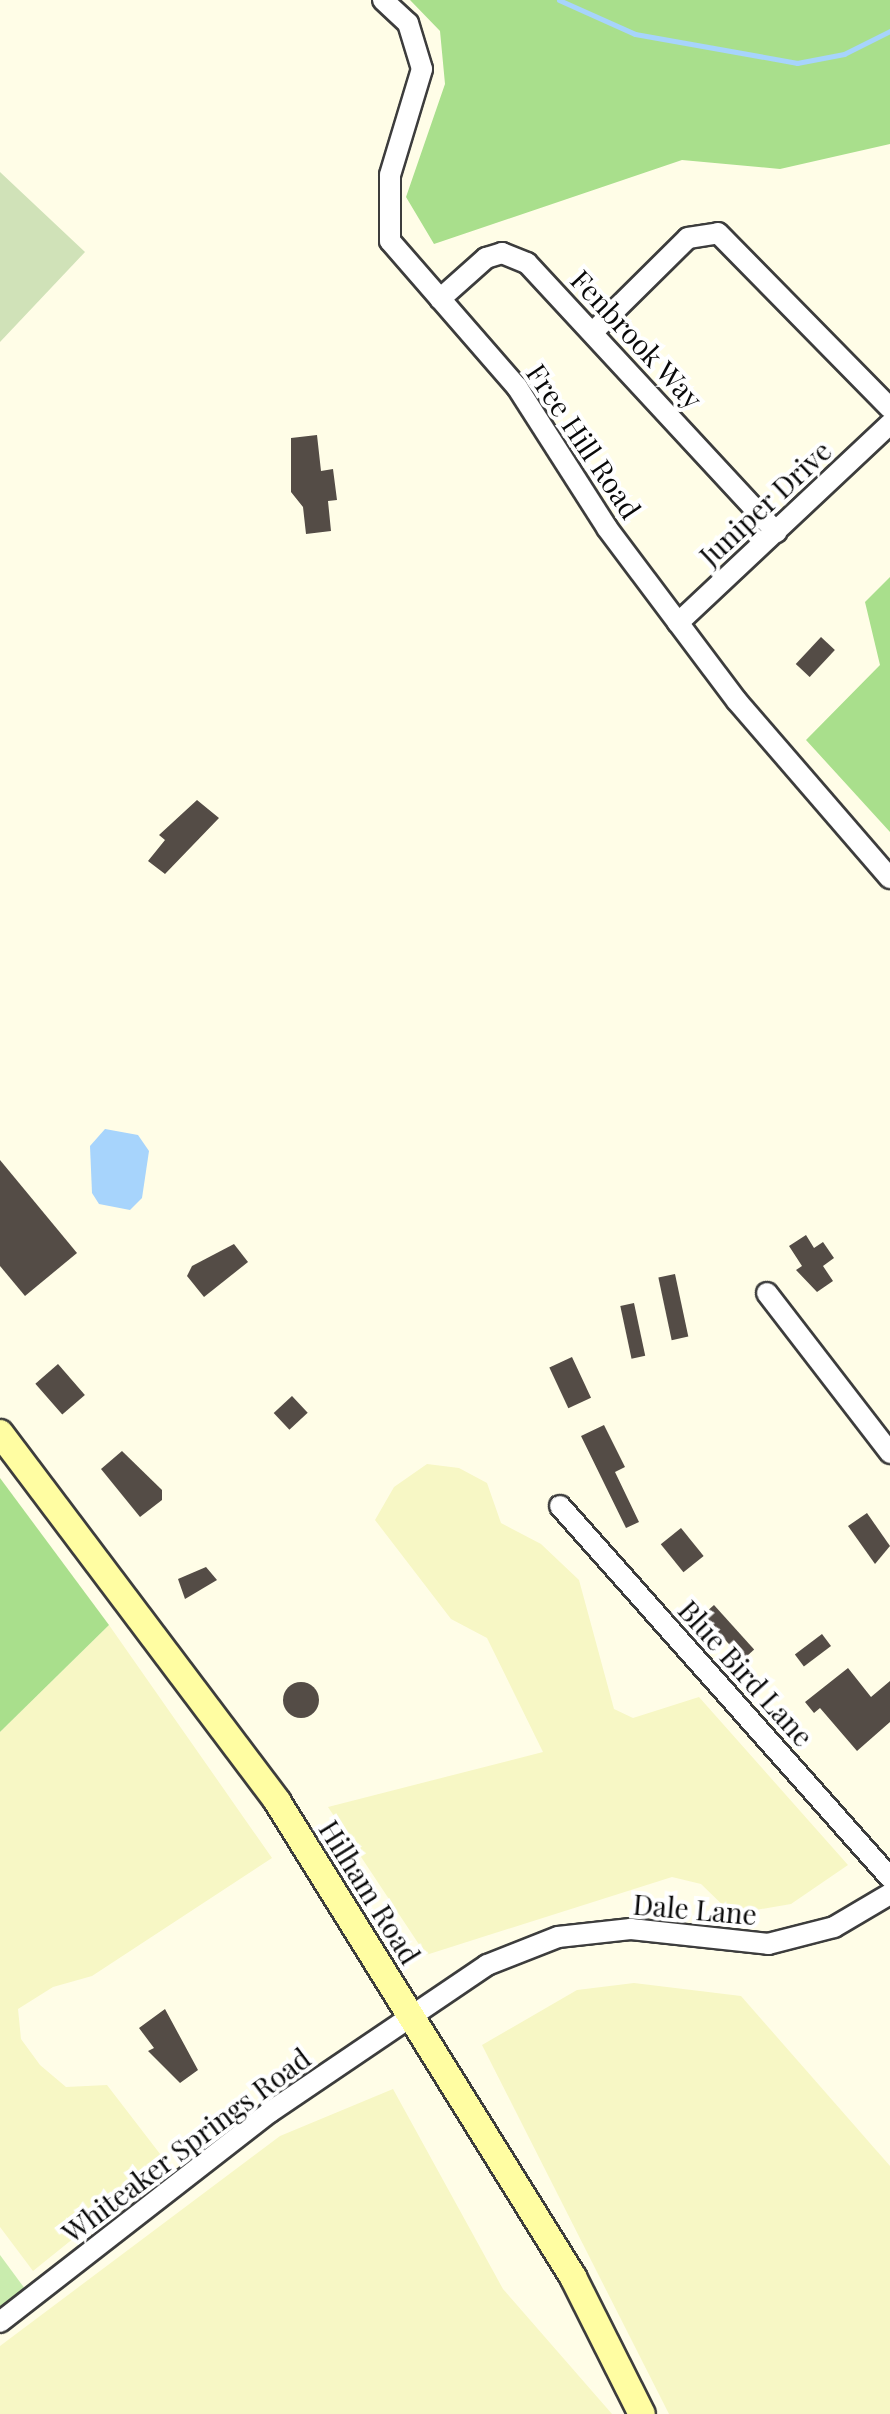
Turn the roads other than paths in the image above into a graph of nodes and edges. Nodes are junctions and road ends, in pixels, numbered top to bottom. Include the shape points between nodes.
1 (383, 0) edge
2 (440, 299) junction
3 (594, 331) junction
4 (890, 408) edge
5 (890, 424) edge
6 (776, 532) junction
7 (678, 623) junction
8 (890, 878) edge
9 (767, 1293) dead end
10 (0, 1433) edge
11 (890, 1453) edge
12 (560, 1506) dead end
13 (890, 1878) edge
14 (890, 1894) edge
15 (411, 2019) junction
16 (0, 2322) edge
17 (642, 2414) edge

1 - 2 street, Free Hill Road via 408,23 422,69 390,175 390,241
2 - 3 street, Fenbrook Way via 486,258 502,253 527,263
2 - 7 street, Free Hill Road via 517,387
3 - 4 street via 688,238 718,233
3 - 6 street, Fenbrook Way
5 - 6 street, Juniper Drive
6 - 7 street, Juniper Drive
7 - 8 street, Free Hill Road
9 - 11 street
10 - 15 main road, Hilham Road via 277,1801
12 - 13 street, Blue Bird Lane
14 - 15 street, Dale Lane via 834,1927 768,1944 631,1929 558,1937 487,1965
15 - 16 street, Whiteaker Springs Road via 270,2112
15 - 17 main road, Hilham Road via 573,2277

